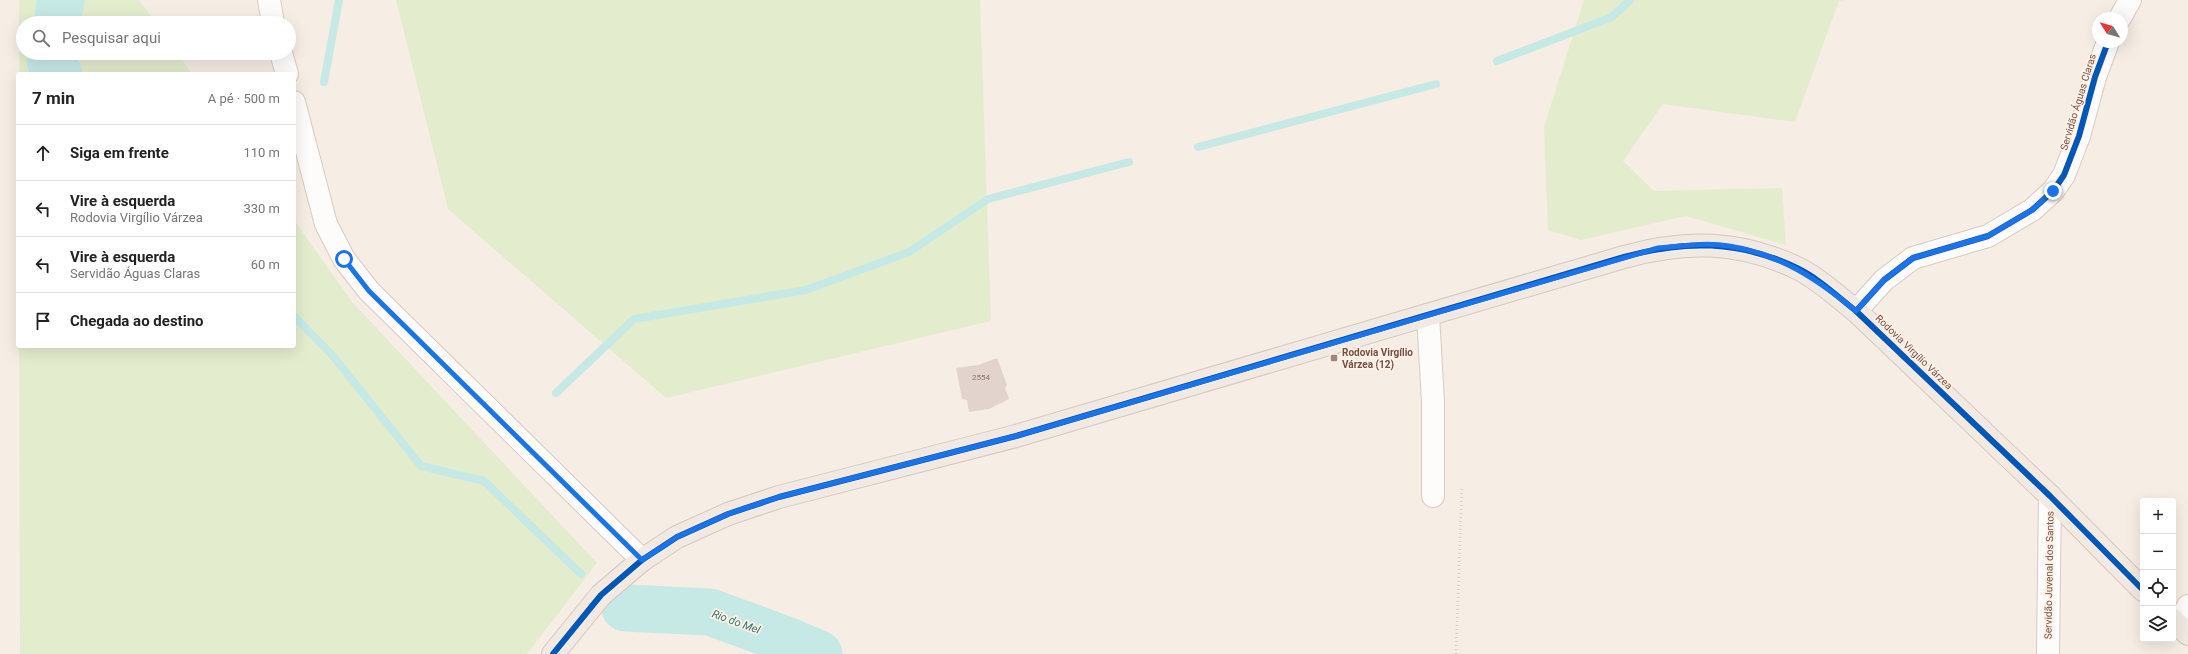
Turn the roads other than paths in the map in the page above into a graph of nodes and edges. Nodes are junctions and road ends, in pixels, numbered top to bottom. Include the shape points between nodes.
1 (269, 0) edge
2 (2130, 0) edge
3 (2123, 12) edge
4 (272, 16) edge
5 (2106, 48) edge
6 (283, 60) edge
7 (286, 72) edge
8 (296, 110) edge
9 (1856, 311) junction
10 (1428, 314) junction
11 (1433, 496) dead end
12 (2050, 496) junction
13 (642, 560) junction
14 (2140, 587) edge
15 (2188, 606) edge
16 (2180, 626) edge
17 (553, 654) edge
18 (2048, 654) edge

1 - 4 street
2 - 3 street
5 - 9 street, Servidão Águas Claras via 2079,136 2064,175 2053,191 2032,210 1988,236 1913,258 1884,280
6 - 7 street
8 - 13 street via 326,224 344,259 369,291
9 - 10 main road, Rodovia Virgílio Várzea via 1798,268 1765,255 1728,246 1690,245 1658,248
9 - 12 main road, Rodovia Virgílio Várzea
10 - 11 street via 1434,402
10 - 13 main road, Rodovia Virgílio Várzea via 1016,436 779,497 677,537
12 - 14 main road, Rodovia Virgílio Várzea
12 - 18 street, Servidão Juvenal dos Santos
13 - 17 main road, Rodovia Virgílio Várzea via 601,595
15 - 16 street

